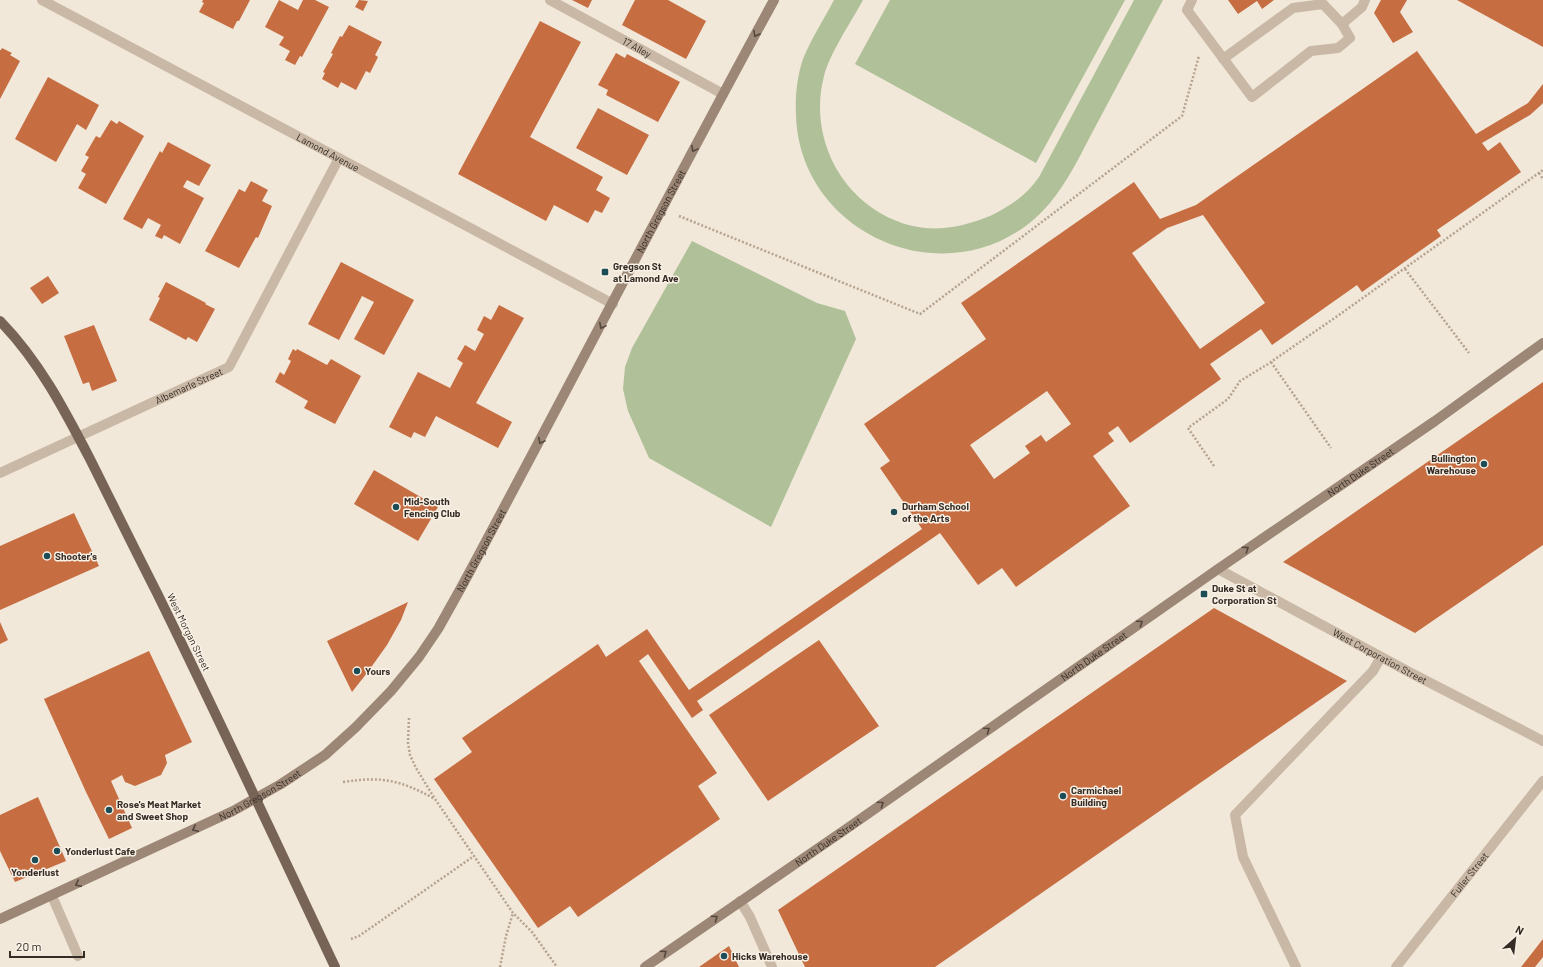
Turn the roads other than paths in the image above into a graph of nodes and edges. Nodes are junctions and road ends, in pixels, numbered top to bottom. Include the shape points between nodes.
1 (42, 0) edge
2 (550, 0) edge
3 (774, 0) edge
4 (1192, 0) edge
5 (1365, 0) edge
6 (1342, 24) junction
7 (1223, 59) junction
8 (723, 94) junction
9 (339, 158) junction
10 (613, 304) junction
11 (0, 321) edge
12 (1543, 343) edge
13 (79, 438) junction
14 (0, 473) edge
15 (1218, 569) junction
16 (1380, 656) junction
17 (1543, 740) edge
18 (1543, 781) edge
19 (256, 799) junction
20 (52, 896) junction
21 (740, 901) junction
22 (0, 919) edge
23 (78, 956) dead end
24 (335, 967) edge
25 (645, 967) edge
26 (772, 967) edge
27 (1296, 967) edge
28 (1396, 967) edge

1 - 9 street, Lamond Avenue
2 - 8 street, 17 Alley
3 -> 8 main road, North Gregson Street
4 - 7 street via 1187,10
5 - 6 street
6 - 7 street via 1322,4 1293,8
6 - 7 street via 1350,38 1338,48 1311,51 1252,97
8 -> 10 main road, North Gregson Street
9 - 10 street, Lamond Avenue
9 - 13 street, Albemarle Street via 229,367
10 -> 19 main road, North Gregson Street via 462,586 438,629 418,657 391,691 325,755
11 - 13 main road, West Morgan Street via 13,334 48,381
15 -> 12 main road, North Duke Street via 1435,421
13 - 14 street, Albemarle Street
13 - 19 main road, West Morgan Street via 129,534
15 - 16 street, West Corporation Street
21 -> 15 main road, North Duke Street
16 - 17 street, West Corporation Street
16 - 27 street via 1373,671 1235,815 1243,857
18 - 28 street, Fuller Street
19 -> 20 main road, North Gregson Street
19 - 24 main road, West Morgan Street
20 - 22 main road, North Gregson Street
20 - 23 street
25 -> 21 main road, North Duke Street
21 - 26 street via 750,917

